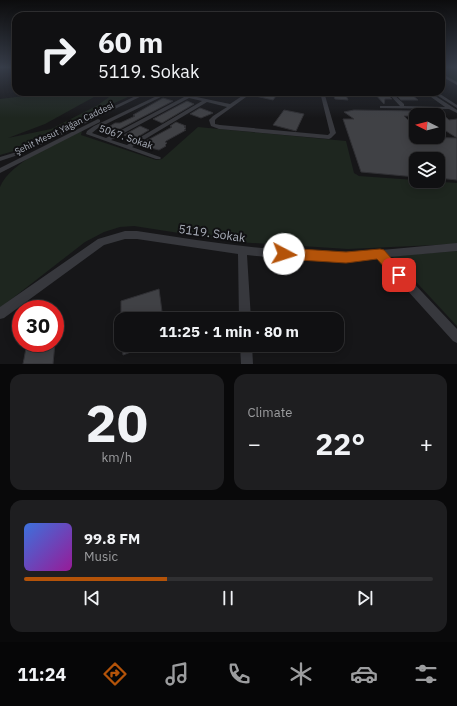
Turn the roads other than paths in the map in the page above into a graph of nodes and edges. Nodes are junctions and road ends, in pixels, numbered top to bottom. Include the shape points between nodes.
1 (140, 96) edge
2 (150, 96) edge
3 (159, 96) edge
4 (187, 96) edge
5 (196, 96) edge
6 (201, 96) edge
7 (245, 96) edge
8 (323, 96) edge
9 (393, 96) edge
10 (432, 96) edge
11 (440, 96) edge
12 (207, 100) junction
13 (222, 100) dead end
14 (402, 105) dead end
15 (231, 106) junction
16 (382, 107) dead end
17 (457, 107) edge
18 (448, 108) junction
19 (457, 112) edge
20 (106, 140) junction
21 (128, 148) junction
22 (158, 158) dead end
23 (0, 159) edge
24 (0, 171) edge
25 (457, 247) edge
26 (242, 250) junction
27 (380, 254) junction
28 (245, 312) edge
29 (0, 314) edge
30 (457, 337) edge
31 (246, 352) edge
32 (247, 364) edge

1 - 23 street, Şehit Mesut Yağan Caddesi via 22,152
2 - 24 street, Şehit Mesut Yağan Caddesi
3 - 20 street, 5067. Sokak via 89,134
4 - 20 street
5 - 12 street
6 - 13 street
7 - 15 street
8 - 15 street via 333,133 329,137 213,125 213,118
9 - 14 street
10 - 18 street
11 - 17 street
12 - 15 street
12 - 21 street
16 - 18 street
18 - 19 street
20 - 21 street, 5067. Sokak
21 - 22 street, 5067. Sokak
25 - 27 street, 5119. Sokak
26 - 27 street, 5119. Sokak via 346,257
26 - 28 street
26 - 29 street, 5119. Sokak via 137,235 113,237 90,248
27 - 30 street
31 - 32 street

